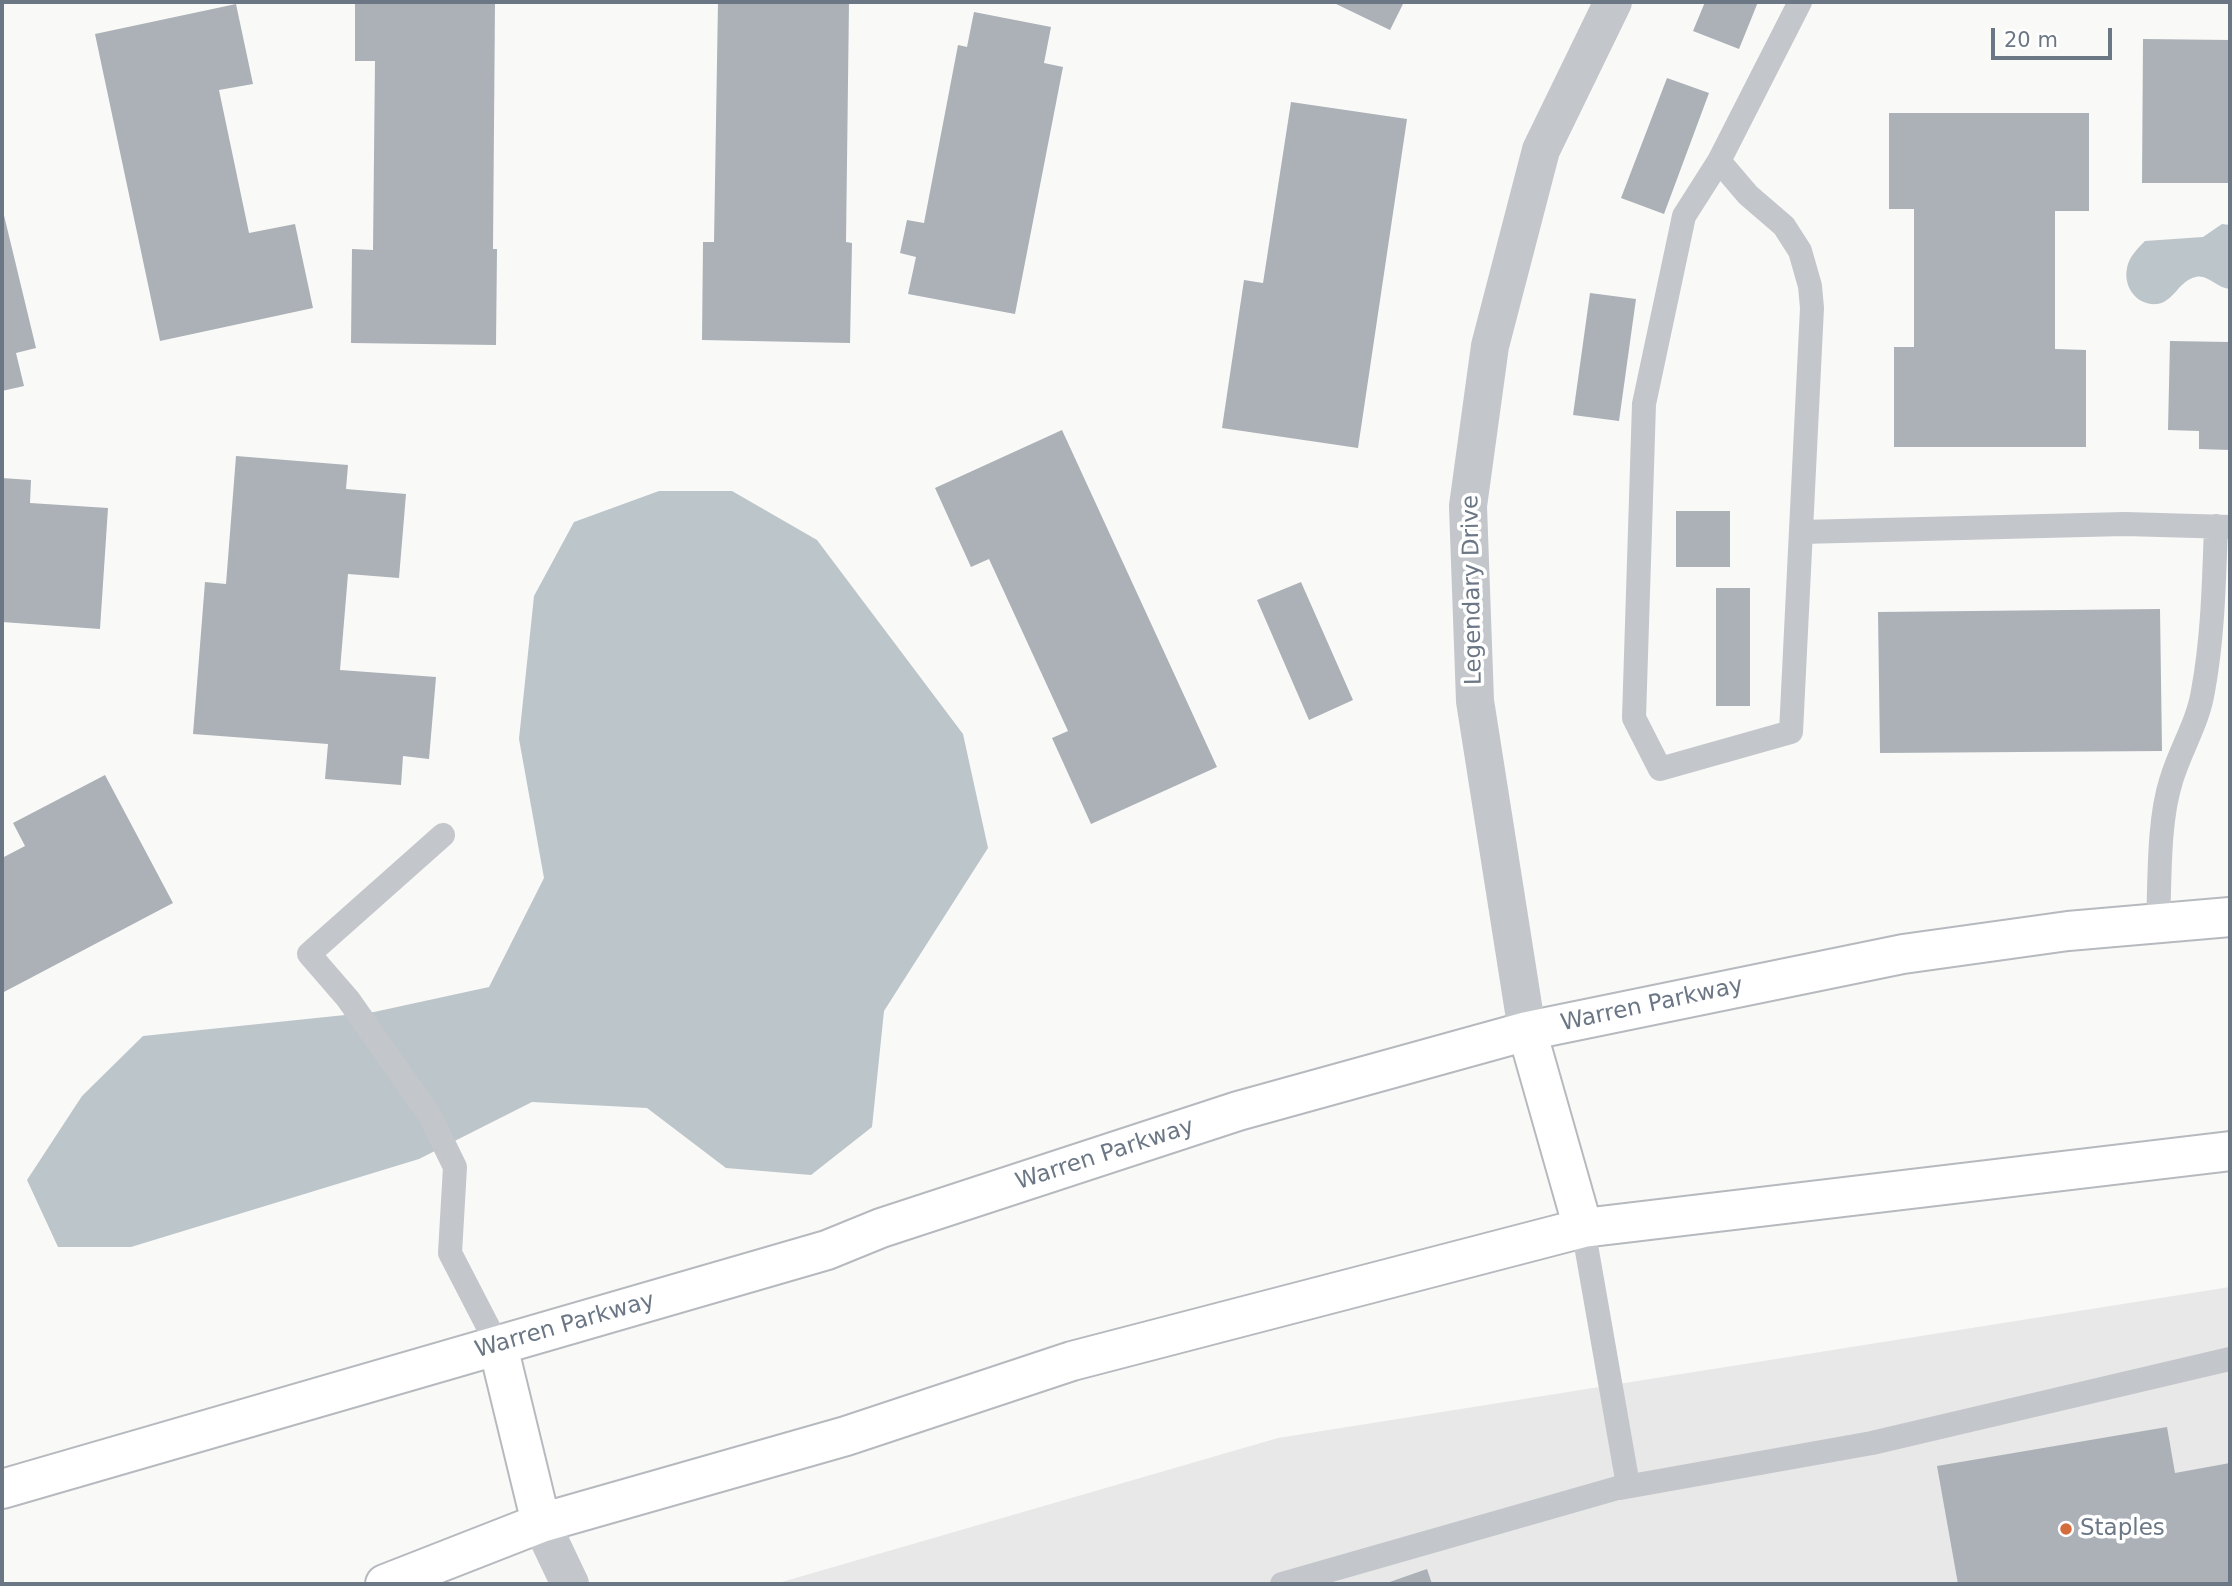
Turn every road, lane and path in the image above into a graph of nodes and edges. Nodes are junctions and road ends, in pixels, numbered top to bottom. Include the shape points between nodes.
1 (1613, 2) edge
2 (1800, 2) edge
3 (1719, 161) junction
4 (2223, 526) edge
5 (1801, 532) junction
6 (443, 835) dead end
7 (2230, 917) edge
8 (2158, 924) junction
9 (1527, 1031) junction
10 (2230, 1151) edge
11 (1583, 1227) junction
12 (498, 1346) junction
13 (2230, 1359) edge
14 (1620, 1488) junction
15 (2, 1489) edge
16 (541, 1523) junction
17 (386, 1584) edge
18 (570, 1584) edge
19 (1282, 1584) edge

1 - 9 street, Legendary Drive via 1541,150 1490,346 1468,506 1475,701
2 - 3 lane
3 - 5 lane via 1748,195 1784,226 1800,251 1810,286
3 - 5 lane via 1684,216 1644,404 1634,718 1660,769 1791,732
4 - 5 lane
4 - 8 lane via 2203,691 2164,812
6 - 12 lane via 309,954 348,999 430,1116 455,1167 450,1253
7 - 8 main road, Warren Parkway
8 - 9 main road, Warren Parkway via 1903,954
9 - 11 main road
9 - 12 main road, Warren Parkway via 1238,1111 881,1228 827,1250
10 - 11 main road
11 - 14 lane via 1628,1485
11 - 16 main road via 1072,1361 846,1436
12 - 15 main road, Warren Parkway
12 - 16 main road
13 - 14 lane via 1872,1444
14 - 19 lane
16 - 17 main road
16 - 18 street

